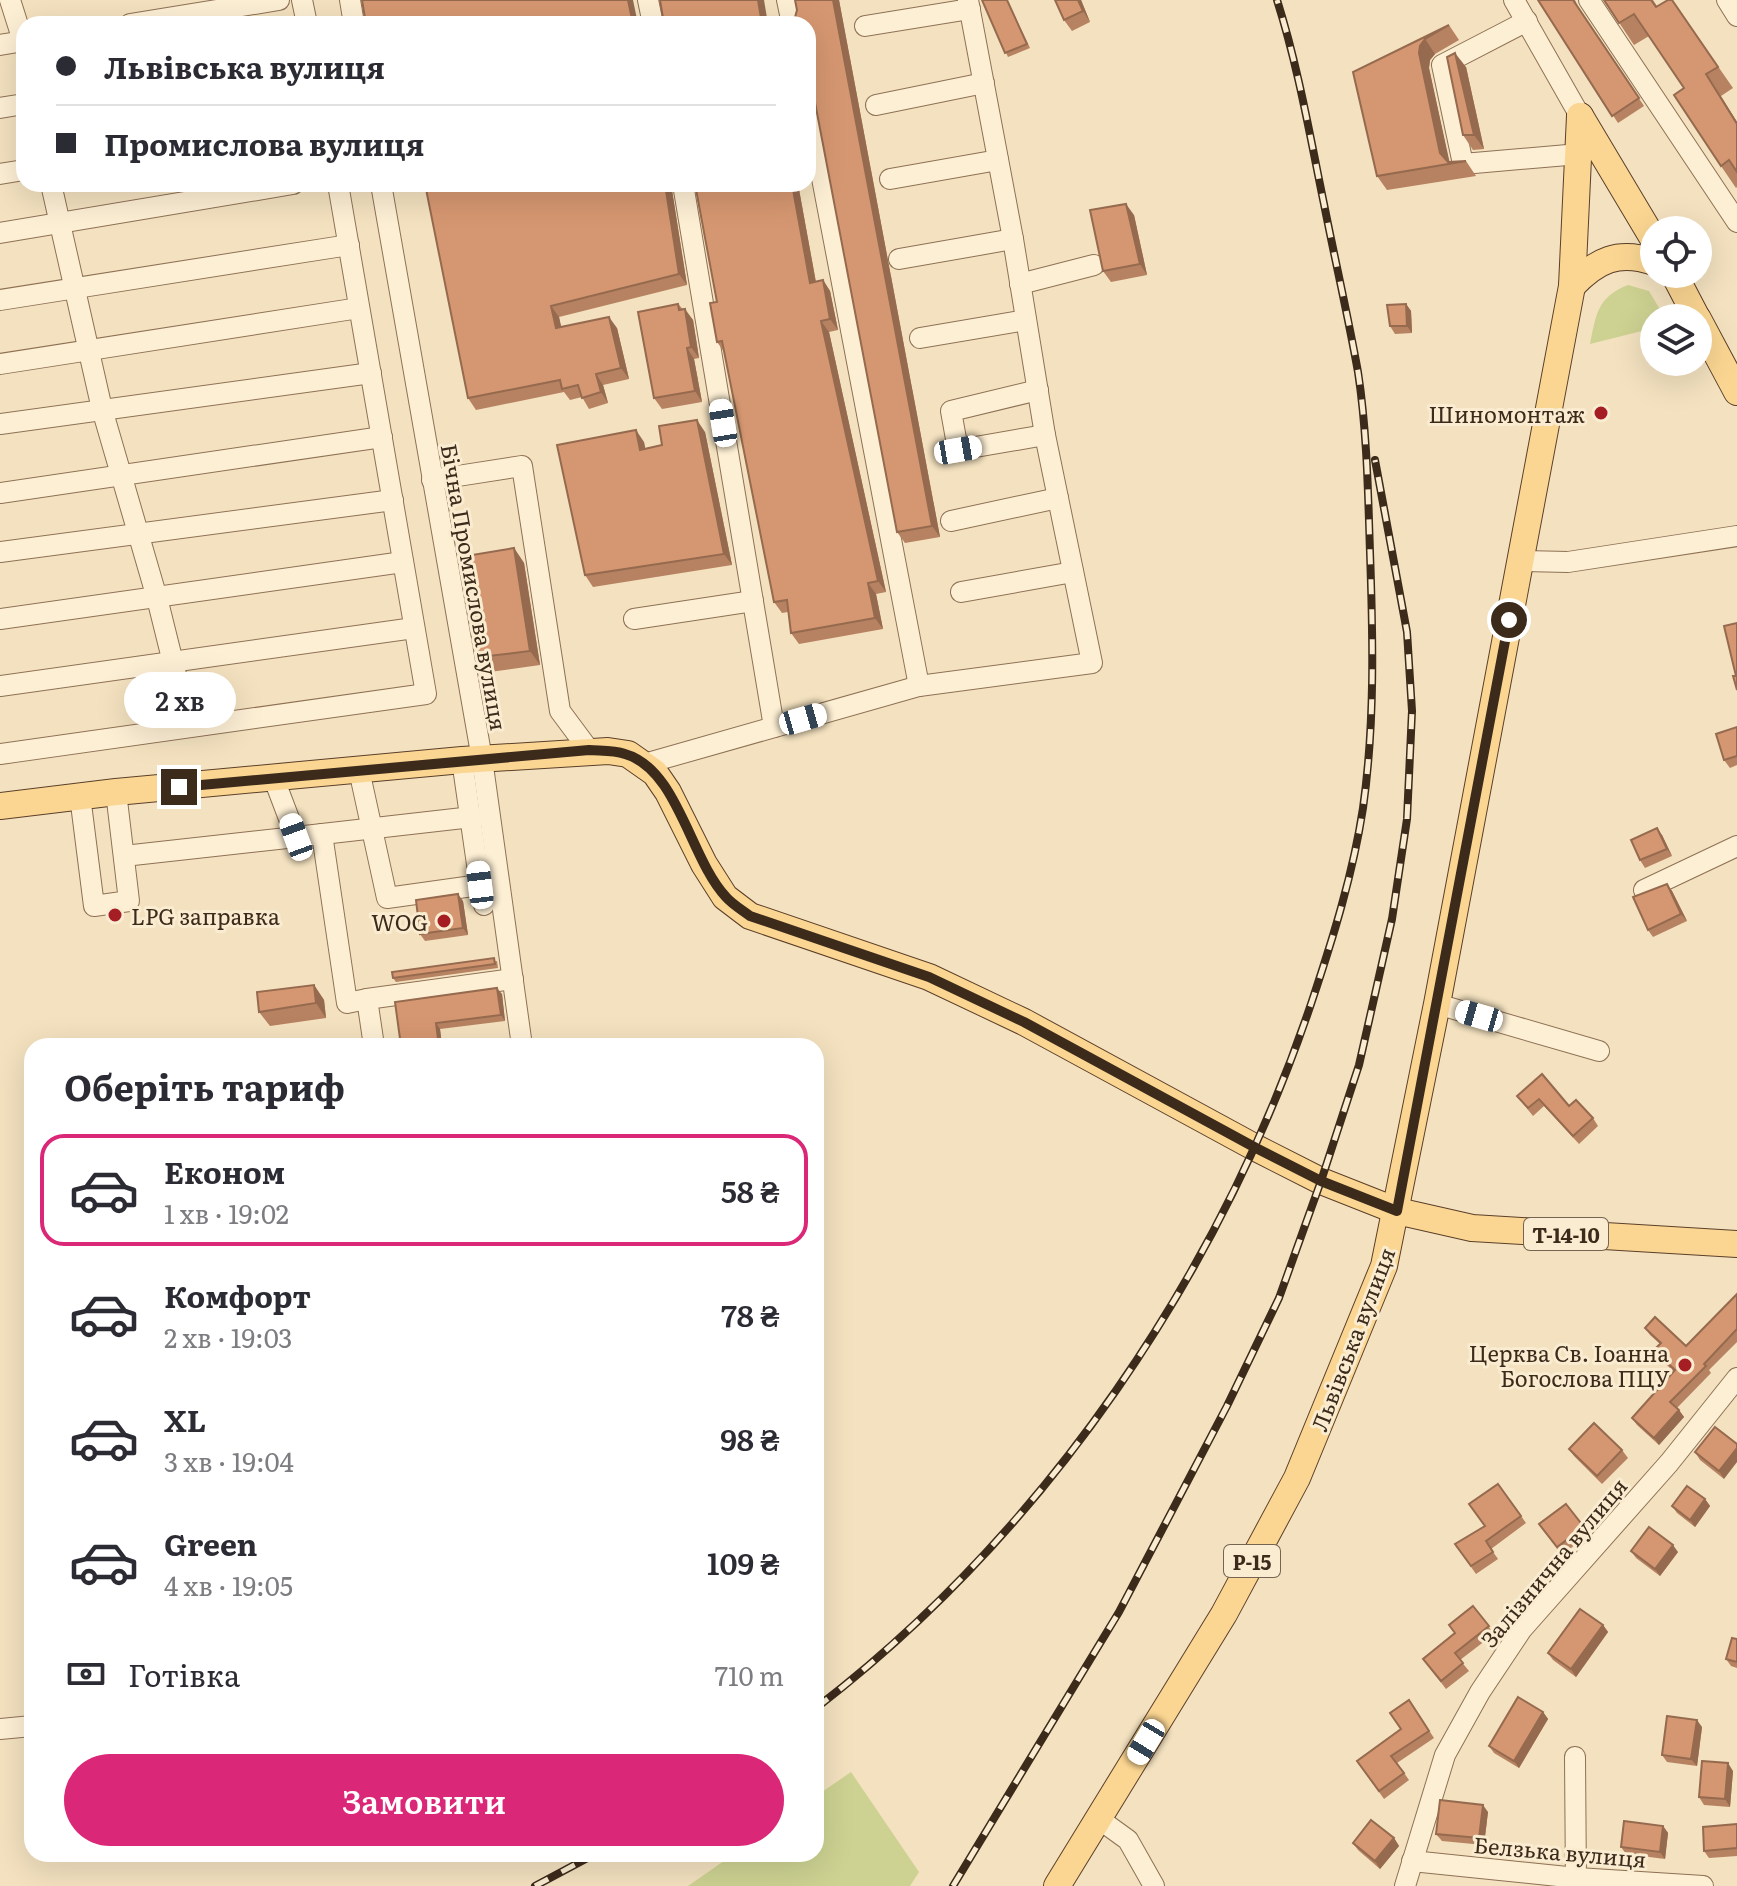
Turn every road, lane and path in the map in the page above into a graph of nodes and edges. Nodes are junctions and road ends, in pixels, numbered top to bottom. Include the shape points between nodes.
1 (279, 0) edge
2 (1514, 0) edge
3 (1589, 0) edge
4 (1727, 0) edge
5 (969, 4) edge
6 (180, 16) edge
7 (1737, 16) edge
8 (1527, 21) junction
9 (865, 26) dead end
10 (984, 83) junction
11 (876, 105) dead end
12 (1580, 116) junction
13 (816, 147) edge
14 (1579, 154) junction
15 (998, 160) junction
16 (890, 179) dead end
17 (53, 192) edge
18 (225, 192) edge
19 (339, 192) edge
20 (382, 192) edge
21 (684, 192) edge
22 (1640, 217) edge
23 (1737, 222) edge
24 (60, 223) junction
25 (0, 233) edge
26 (1013, 239) junction
27 (349, 245) junction
28 (1640, 257) edge
29 (899, 259) dead end
30 (1094, 265) dead end
31 (1020, 284) junction
32 (1572, 286) junction
33 (74, 289) junction
34 (0, 300) edge
35 (359, 308) junction
36 (1026, 320) junction
37 (920, 338) dead end
38 (1712, 345) edge
39 (89, 351) junction
40 (0, 364) edge
41 (371, 373) junction
42 (1038, 390) junction
43 (1737, 392) edge
44 (102, 409) junction
45 (0, 424) edge
46 (1045, 435) junction
47 (382, 437) junction
48 (121, 476) junction
49 (432, 480) junction
50 (0, 493) edge
51 (1058, 498) junction
52 (393, 500) junction
53 (951, 521) dead end
54 (138, 535) junction
55 (1737, 536) edge
56 (0, 552) edge
57 (1520, 561) junction
58 (403, 562) junction
59 (1073, 572) junction
60 (961, 592) dead end
61 (157, 598) junction
62 (753, 601) junction
63 (0, 619) edge
64 (634, 619) dead end
65 (414, 628) junction
66 (173, 662) junction
67 (0, 686) edge
68 (919, 686) junction
69 (189, 727) junction
70 (774, 727) junction
71 (589, 750) junction
72 (0, 754) edge
73 (472, 759) junction
74 (644, 764) junction
75 (359, 770) junction
76 (274, 779) junction
77 (116, 792) junction
78 (80, 796) junction
79 (0, 806) edge
80 (472, 817) junction
81 (372, 829) junction
82 (322, 834) junction
83 (296, 837) junction
84 (1737, 846) edge
85 (124, 856) junction
86 (1644, 890) edge
87 (513, 979) junction
88 (367, 999) junction
89 (1437, 1004) junction
90 (373, 1038) edge
91 (521, 1038) edge
92 (1599, 1051) dead end
93 (1397, 1211) junction
94 (1737, 1244) edge
95 (1737, 1378) edge
96 (24, 1727) edge
97 (0, 1729) edge
98 (1575, 1757) dead end
99 (1099, 1819) junction
100 (1412, 1861) junction
101 (1576, 1882) edge
102 (1057, 1886) edge
103 (1154, 1886) edge
104 (1405, 1886) edge
105 (1703, 1886) edge

1 - 6 street
2 - 8 street
3 - 23 street
4 - 7 street
5 - 9 street
5 - 10 street
8 - 12 street
8 - 14 street via 1442,65 1463,164
10 - 11 street
10 - 15 street
12 - 14 main road, Львівська вулиця
12 - 22 main road
13 - 68 street
14 - 32 main road, Львівська вулиця
15 - 16 street
15 - 26 street
17 - 24 street
18 - 24 street
19 - 27 street
20 - 49 street, Бічна Промислова вулиця
21 - 62 street
24 - 25 street
24 - 33 street
26 - 29 street
26 - 31 street
27 - 33 street
27 - 35 street
28 - 32 main road via 1592,266
30 - 31 street
31 - 36 street
32 - 57 main road, Львівська вулиця
33 - 34 street
33 - 39 street
35 - 39 street
35 - 41 street
36 - 37 street
36 - 42 street
38 - 43 main road
39 - 40 street
39 - 44 street
41 - 44 street
41 - 47 street
42 - 46 street
42 - 46 street via 951,411 958,450
44 - 45 street
44 - 48 street
46 - 51 street
47 - 48 street
47 - 52 street
48 - 50 street
48 - 54 street
49 - 71 street via 522,466 560,711
49 - 73 street, Бічна Промислова вулиця
51 - 53 street
51 - 59 street
52 - 54 street
52 - 58 street
54 - 56 street
54 - 61 street
55 - 57 street via 1568,562
57 - 89 main road, Львівська вулиця
58 - 61 street
58 - 65 street
59 - 60 street
59 - 68 street via 1092,663
61 - 63 street
61 - 66 street
62 - 64 street
62 - 70 street
65 - 66 street
65 - 69 street via 426,694
66 - 67 street
66 - 69 street
68 - 70 street
69 - 72 street
70 - 74 street
71 - 73 main road
71 - 74 main road via 628,754
73 - 75 main road
73 - 80 street
73 - 87 street, Бічна Промислова вулиця
74 - 93 main road via 668,792 725,897 750,916 929,977 1321,1181
75 - 76 main road
75 - 81 street
76 - 77 main road
76 - 83 street
77 - 78 main road
77 - 85 street
78 - 79 main road
78 - 85 street via 94,906 129,901
80 - 81 street
80 - 81 street via 482,895 387,898
81 - 82 street
82 - 83 street
82 - 88 street via 347,1003
83 - 85 street
84 - 86 street
87 - 88 street
87 - 91 street, Бічна Промислова вулиця
88 - 90 street
89 - 92 street
89 - 93 main road, Львівська вулиця
93 - 94 main road, Т-14-10 via 1472,1228
93 - 99 main road, Львівська вулиця / Р-15 via 1384,1266 1297,1478 1224,1614
95 - 100 street, Залізнична вулиця via 1522,1629 1445,1755
96 - 97 street
98 - 101 street
99 - 102 main road, Львівська вулиця / Р-15
99 - 103 street via 1128,1840
100 - 101 street, Белзька вулиця
100 - 104 street, Залізнична вулиця
101 - 105 street, Белзька вулиця

